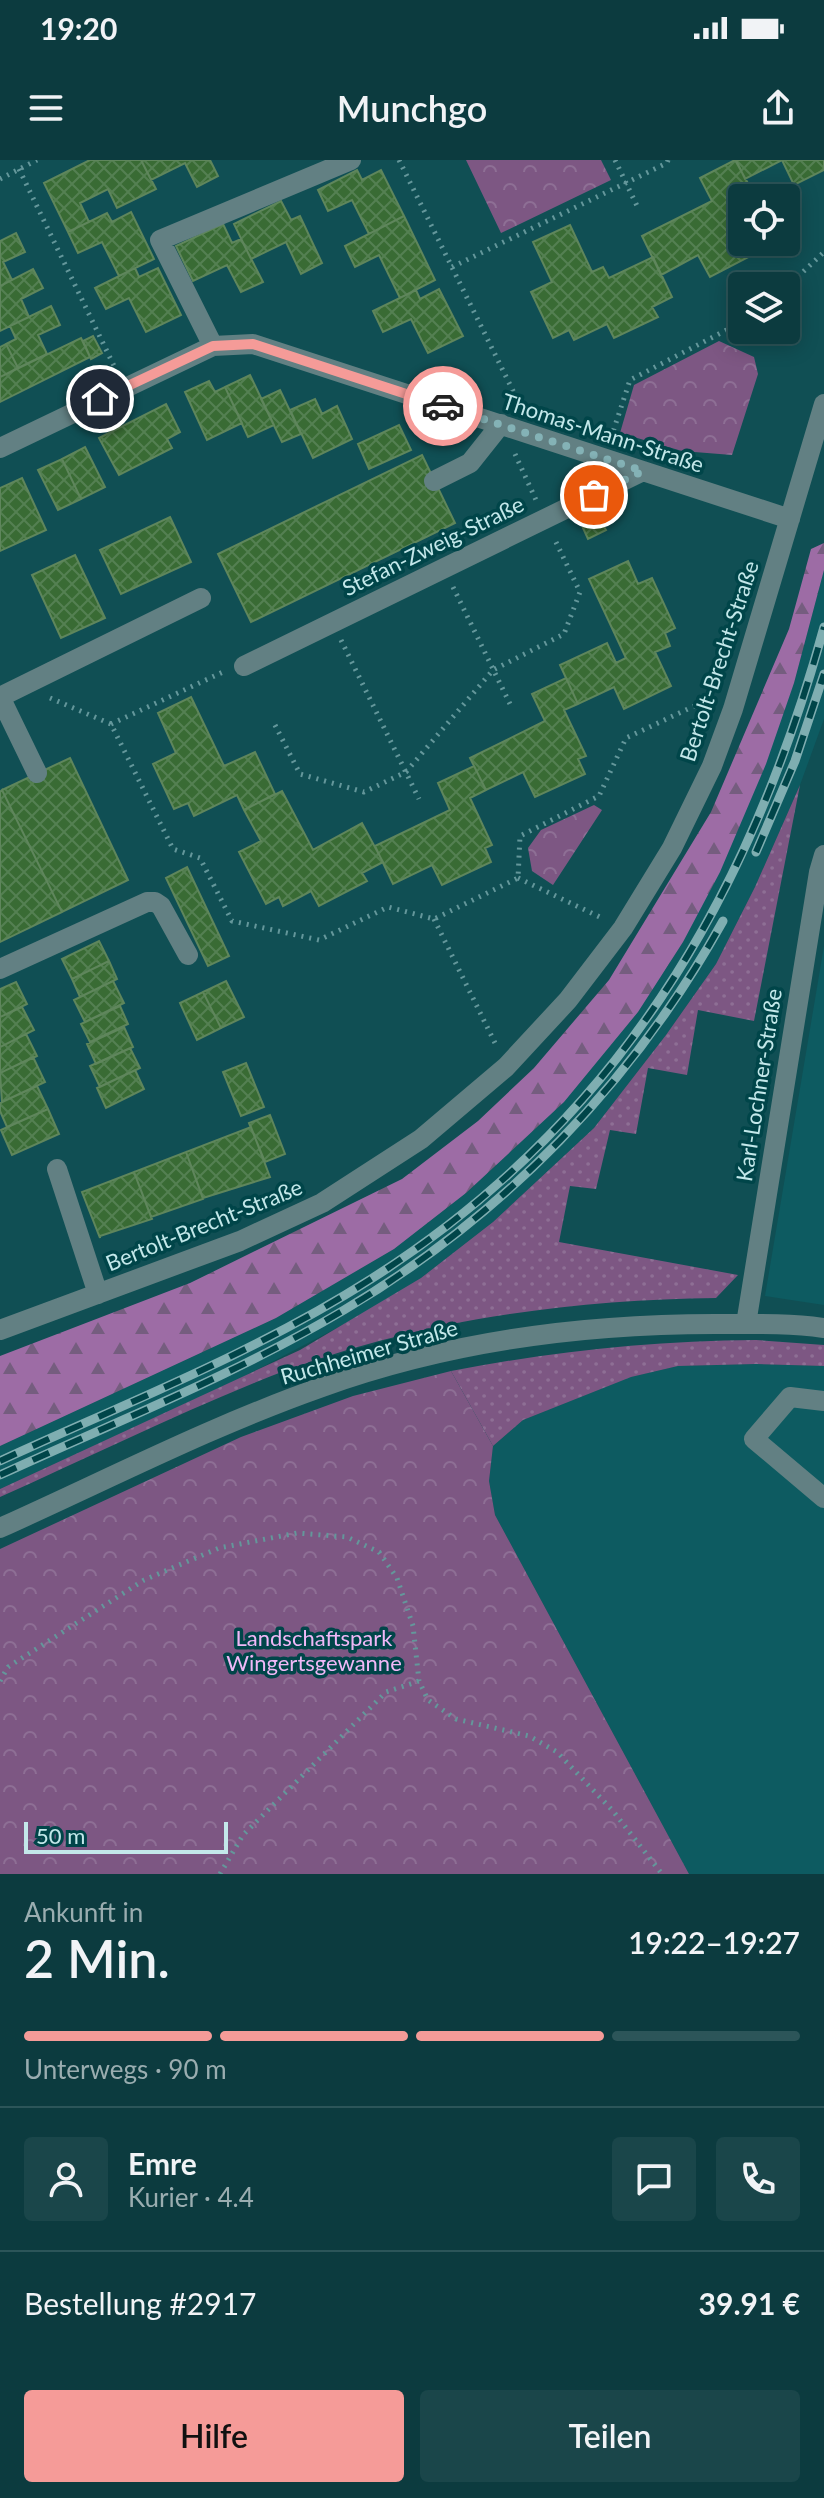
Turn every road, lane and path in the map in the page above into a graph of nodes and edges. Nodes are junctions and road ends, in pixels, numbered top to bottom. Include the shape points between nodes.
1 (37, 160) edge
2 (351, 160) edge
3 (399, 160) edge
4 (615, 160) edge
5 (668, 160) edge
6 (19, 169) junction
7 (0, 179) edge
8 (626, 183) junction
9 (639, 210) dead end
10 (824, 252) edge
11 (452, 267) junction
12 (800, 275) edge
13 (728, 329) edge
14 (213, 346) junction
15 (125, 387) junction
16 (824, 404) edge
17 (501, 424) junction
18 (535, 435) junction
19 (0, 448) edge
20 (605, 458) junction
21 (643, 471) junction
22 (434, 481) dead end
23 (545, 518) junction
24 (790, 519) junction
25 (444, 568) junction
26 (201, 598) dead end
27 (332, 621) junction
28 (244, 666) joint
29 (493, 670) junction
30 (22, 685) junction
31 (0, 697) edge
32 (511, 706) dead end
33 (733, 709) junction
34 (111, 724) junction
35 (275, 725) dead end
36 (406, 772) junction
37 (37, 773) dead end
38 (419, 799) dead end
39 (824, 855) edge
40 (518, 878) junction
41 (434, 919) junction
42 (623, 928) junction
43 (188, 955) dead end
44 (0, 969) edge
45 (506, 1067) junction
46 (57, 1169) dead end
47 (98, 1294) junction
48 (746, 1324) junction
49 (824, 1328) edge
50 (0, 1330) edge
51 (824, 1401) edge
52 (824, 1498) edge
53 (0, 1528) edge
54 (8, 1667) junction
55 (0, 1669) edge
56 (0, 1681) edge
57 (419, 1681) junction
58 (220, 1874) edge
59 (662, 1874) edge

1 - 6 path
2 - 14 street via 160,240
3 - 11 path
4 - 8 path
5 - 8 path
6 - 7 path
6 - 15 path
8 - 9 path
8 - 11 path
10 - 12 path
11 - 18 path
13 - 20 path via 630,380
14 - 15 street, Thomas-Mann-Straße
14 - 17 street, Thomas-Mann-Straße via 253,344
15 - 19 street, Thomas-Mann-Straße
16 - 24 street, Bertolt-Brecht-Straße
17 - 18 street, Thomas-Mann-Straße
17 - 22 street via 470,463
17 - 23 path
18 - 20 street, Thomas-Mann-Straße
20 - 21 street, Thomas-Mann-Straße
21 - 23 street, Stefan-Zweig-Straße
21 - 24 street, Thomas-Mann-Straße
23 - 25 street, Stefan-Zweig-Straße
23 - 29 path via 580,592 564,634
24 - 33 street, Bertolt-Brecht-Straße
25 - 27 street, Stefan-Zweig-Straße
25 - 29 path
26 - 30 street
27 - 28 street, Stefan-Zweig-Straße
27 - 36 path
28 - 34 path via 208,677
29 - 32 path
29 - 36 path
30 - 31 street
30 - 34 path
31 - 37 street
33 - 40 path via 705,701 626,738 599,796 520,836
33 - 42 street, Bertolt-Brecht-Straße via 672,848
34 - 41 path via 173,849 200,858 232,921 319,940 388,907
35 - 36 path via 300,774 364,792
36 - 38 path
39 - 48 street, Karl-Lochner-Straße
40 - 41 path
40 - 42 path
41 - 45 path
42 - 45 street, Bertolt-Brecht-Straße via 568,1000
43 - 44 street via 161,906 147,902
45 - 47 street, Bertolt-Brecht-Straße via 421,1139 322,1203 240,1241
46 - 47 street
47 - 50 street, Bertolt-Brecht-Straße
48 - 49 street, Ruchheimer Straße
48 - 53 street, Ruchheimer Straße via 603,1328 424,1357 324,1386 227,1423
51 - 52 street via 790,1397 754,1439
54 - 55 path
54 - 56 path
54 - 57 path via 144,1580 219,1548 297,1533 347,1537 379,1552 397,1578 413,1626
57 - 58 path via 386,1692 243,1835
57 - 59 path via 428,1700 456,1719 529,1736 557,1752

